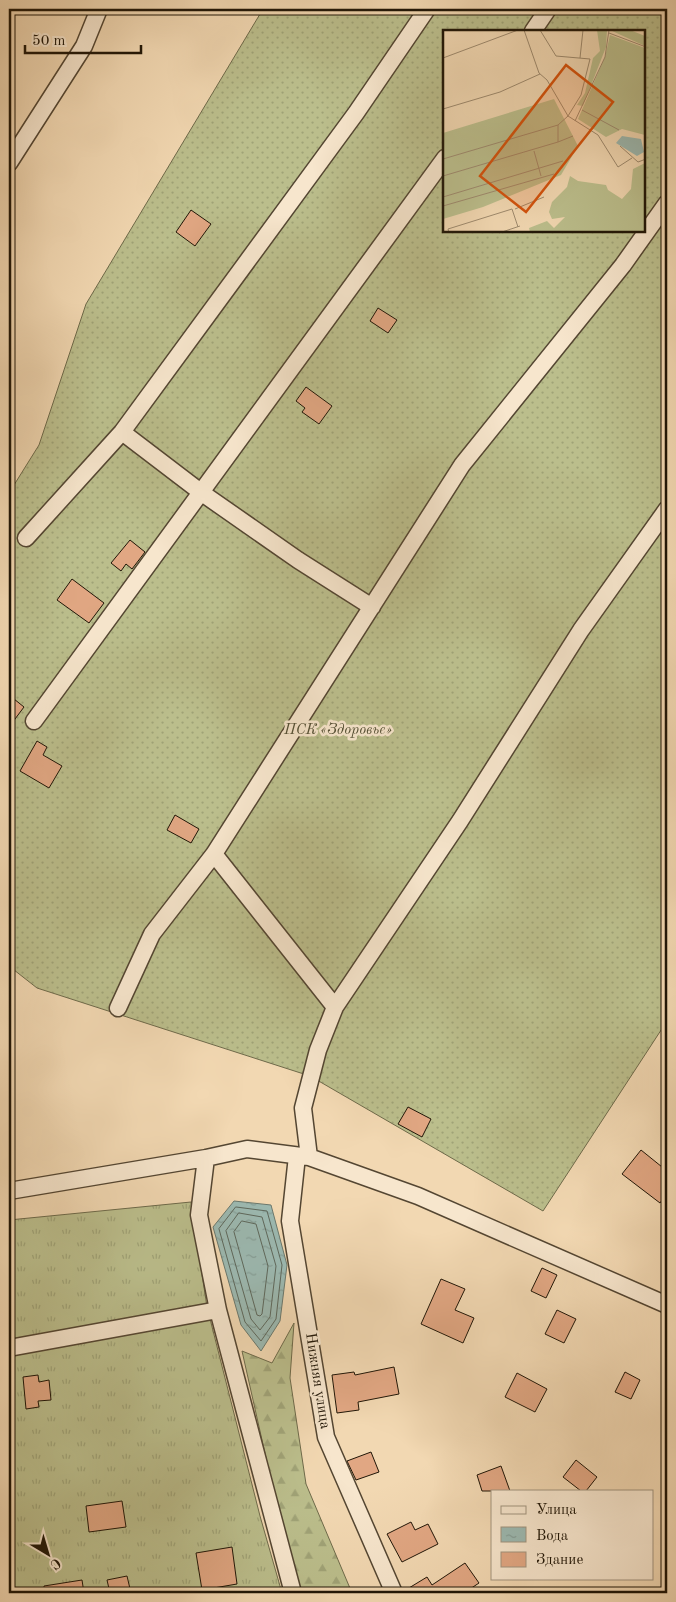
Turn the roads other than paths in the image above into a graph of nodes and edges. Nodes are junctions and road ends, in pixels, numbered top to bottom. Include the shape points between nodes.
1 (99, 9) edge
2 (427, 9) edge
3 (548, 9) edge
4 (533, 30) edge
5 (443, 161) edge
6 (9, 163) edge
7 (667, 203) edge
8 (122, 432) junction
9 (202, 493) junction
10 (667, 509) edge
11 (26, 538) dead end
12 (372, 607) junction
13 (34, 721) dead end
14 (214, 854) junction
15 (335, 1007) junction
16 (118, 1008) dead end
17 (303, 1156) junction
18 (206, 1158) junction
19 (9, 1192) edge
20 (667, 1304) edge
21 (218, 1310) junction
22 (9, 1348) edge
23 (293, 1593) edge
24 (394, 1593) edge

1 - 6 street via 84,46
2 - 8 street via 356,114
3 - 4 street
5 - 9 street
7 - 12 street via 623,265 462,465
8 - 9 street
8 - 11 street
9 - 12 street
9 - 13 street
10 - 15 street, Нижняя улица via 581,630 460,821
12 - 14 street
14 - 15 street
14 - 16 street via 152,934
15 - 17 street, Нижняя улица via 318,1050 303,1108
17 - 18 street via 247,1149
17 - 20 street via 418,1196
17 - 24 street, Нижняя улица via 290,1221 326,1436
18 - 19 street
18 - 21 street via 199,1216
21 - 22 street
21 - 23 street

